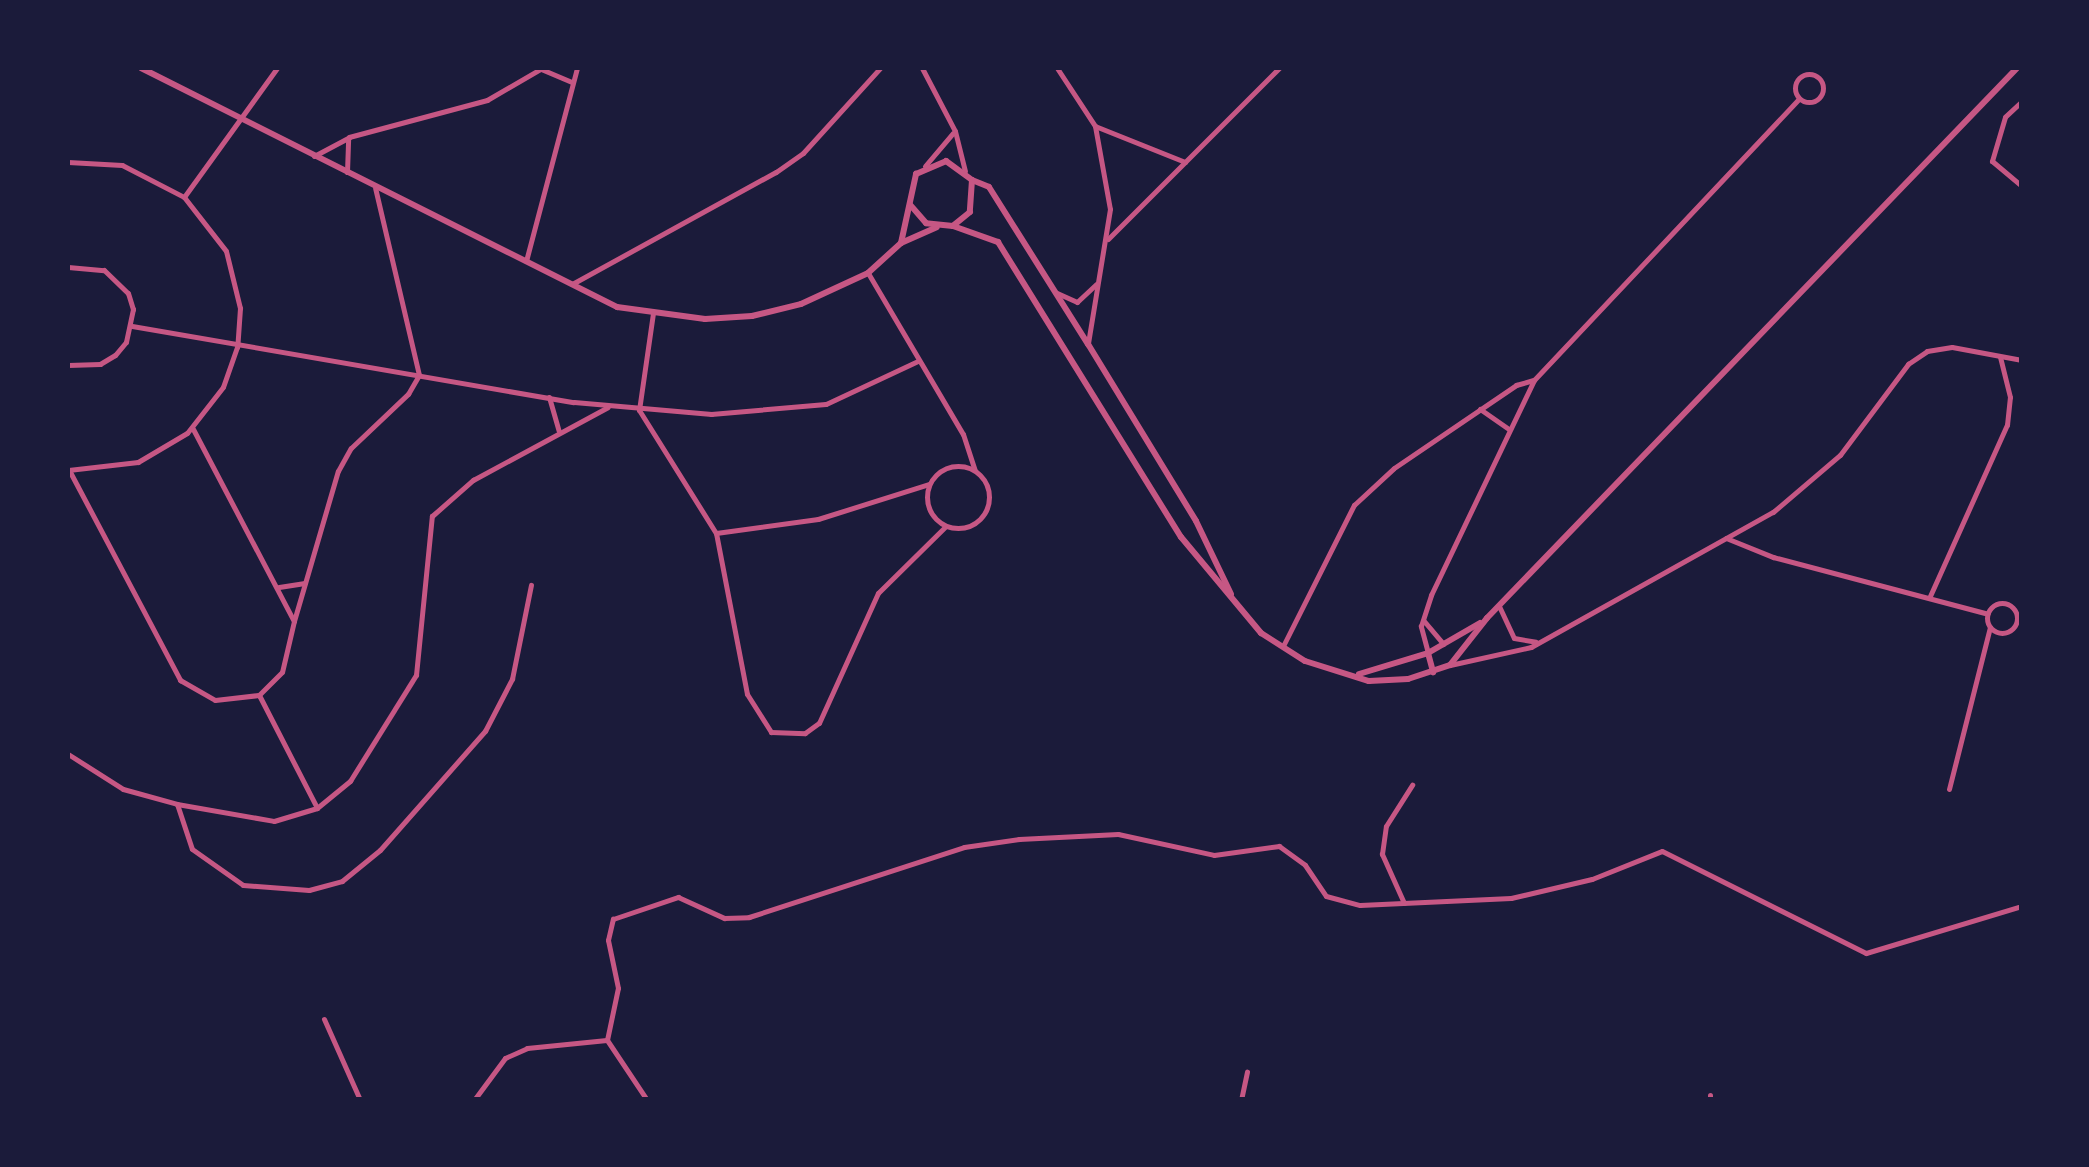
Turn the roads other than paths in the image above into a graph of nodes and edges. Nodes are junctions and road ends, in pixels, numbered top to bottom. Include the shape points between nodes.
1 (141, 68) edge
2 (277, 68) edge
3 (541, 68) edge
4 (577, 68) edge
5 (880, 68) edge
6 (922, 68) edge
7 (1056, 68) edge
8 (1278, 68) edge
9 (2017, 68) edge
10 (572, 82) junction
11 (1799, 99) junction
12 (2022, 102) edge
13 (240, 120) junction
14 (1096, 126) junction
15 (955, 131) junction
16 (349, 137) junction
17 (312, 157) junction
18 (68, 162) edge
19 (1185, 162) junction
20 (924, 166) junction
21 (965, 171) junction
22 (348, 175) junction
23 (972, 180) junction
24 (2022, 186) edge
25 (375, 188) junction
26 (184, 197) junction
27 (911, 206) junction
28 (953, 226) junction
29 (936, 227) junction
30 (1106, 241) junction
31 (901, 243) junction
32 (525, 264) junction
33 (68, 267) edge
34 (868, 274) junction
35 (1098, 282) junction
36 (570, 286) junction
37 (1054, 290) junction
38 (653, 313) junction
39 (132, 326) junction
40 (1088, 344) junction
41 (237, 348) junction
42 (2000, 356) junction
43 (2022, 360) edge
44 (918, 361) junction
45 (68, 365) edge
46 (418, 375) junction
47 (1534, 380) junction
48 (548, 396) junction
49 (608, 407) junction
50 (1480, 409) junction
51 (638, 410) junction
52 (192, 428) junction
53 (1509, 428) junction
54 (559, 433) junction
55 (68, 470) edge
56 (975, 470) junction
57 (929, 484) junction
58 (946, 526) junction
59 (716, 533) junction
60 (1726, 538) junction
61 (306, 584) junction
62 (530, 585) dead end
63 (278, 587) junction
64 (1930, 596) junction
65 (1233, 600) junction
66 (1499, 606) junction
67 (1988, 614) junction
68 (1423, 618) junction
69 (1487, 618) junction
70 (294, 622) junction
71 (1990, 628) junction
72 (1514, 638) junction
73 (1538, 643) junction
74 (1443, 644) junction
75 (1282, 648) junction
76 (1428, 653) junction
77 (1508, 654) junction
78 (1450, 665) junction
79 (1433, 672) junction
80 (1358, 674) junction
81 (259, 695) junction
82 (68, 754) edge
83 (1412, 785) dead end
84 (1949, 789) dead end
85 (177, 804) junction
86 (317, 808) junction
87 (1404, 903) junction
88 (2022, 906) edge
89 (324, 1019) dead end
90 (607, 1040) junction
91 (1248, 1072) dead end
92 (360, 1100) edge
93 (474, 1100) edge
94 (647, 1100) edge
95 (1241, 1100) edge

1 - 13 street
2 - 13 street
3 - 10 street
3 - 16 street via 487,100
4 - 10 street
5 - 36 street via 790,163
6 - 15 street
7 - 14 street
8 - 19 street
9 - 66 street
10 - 32 street
11 - 11 street via 1798,78 1818,78 1819,98
11 - 47 street
12 - 24 street via 2005,117 1992,161
13 - 17 street
13 - 26 street
14 - 19 street
14 - 30 street via 1110,209
15 - 20 street
15 - 21 street
16 - 17 street
16 - 22 street
17 - 22 street
18 - 26 street via 122,165
19 - 30 street
20 - 21 street via 946,162
20 - 27 street via 910,184
21 - 23 street
22 - 25 street
23 - 28 street via 970,212
23 - 37 street via 989,187
25 - 32 street
25 - 46 street
26 - 41 street via 209,223 236,277
27 - 29 street
27 - 31 street
28 - 29 street
28 - 65 street via 998,242 1181,537
29 - 31 street
30 - 35 street
31 - 34 street
32 - 36 street
33 - 39 street via 88,265 118,280 128,293
34 - 38 street via 801,304 752,316
34 - 44 street
35 - 37 street via 1077,302
35 - 40 street
36 - 38 street via 617,307
37 - 40 street
38 - 51 street
39 - 41 street
39 - 45 street via 126,342 100,364
40 - 65 street via 1196,522
41 - 46 street
41 - 52 street via 223,388
42 - 43 street
42 - 60 street via 1952,347 1919,356 1813,483
42 - 64 street via 2010,397 2007,425
44 - 51 street via 860,391 790,410
44 - 56 street via 964,434
46 - 48 street
46 - 61 street via 338,471
47 - 50 street
47 - 53 street
48 - 49 street
48 - 54 street
49 - 51 street
49 - 54 street
50 - 53 street
50 - 75 street via 1394,468 1354,505
51 - 59 street
52 - 55 street via 138,462
52 - 63 street
53 - 68 street
54 - 86 street via 447,497 432,516 424,543 419,658 408,692 350,781
55 - 81 street via 180,680 215,700
56 - 57 street via 954,466
56 - 58 street via 988,486 988,506 976,523
57 - 58 street via 927,505
57 - 59 street via 818,518
58 - 59 street via 878,593 819,723 785,735 756,718 747,694
60 - 64 street via 1773,557
60 - 73 street
61 - 63 street
61 - 70 street
62 - 85 street via 512,679 485,731 380,850 342,881 309,890 243,885 192,849
63 - 70 street
64 - 67 street
65 - 75 street
66 - 69 street
66 - 72 street
67 - 71 street
67 - 71 street via 2002,603 2016,614 2011,630
68 - 74 street
68 - 76 street
69 - 74 street
69 - 78 street
70 - 81 street via 282,672
71 - 84 street
72 - 73 street
72 - 77 street
73 - 77 street
74 - 76 street
74 - 78 street
75 - 80 street
76 - 79 street
76 - 80 street
77 - 78 street
78 - 79 street
79 - 80 street via 1385,682
81 - 86 street
82 - 85 street via 124,789
83 - 87 street via 1386,826 1382,854
85 - 86 street via 274,821
87 - 88 street via 1512,898 1592,880 1662,851 1866,953
87 - 90 street via 1334,901 1294,852 1279,846 1214,855 1133,836 1070,834 964,847 749,918 724,918 678,898 613,919 608,940 618,988
89 - 92 street
90 - 93 street via 528,1048 505,1058
90 - 94 street
91 - 95 street

